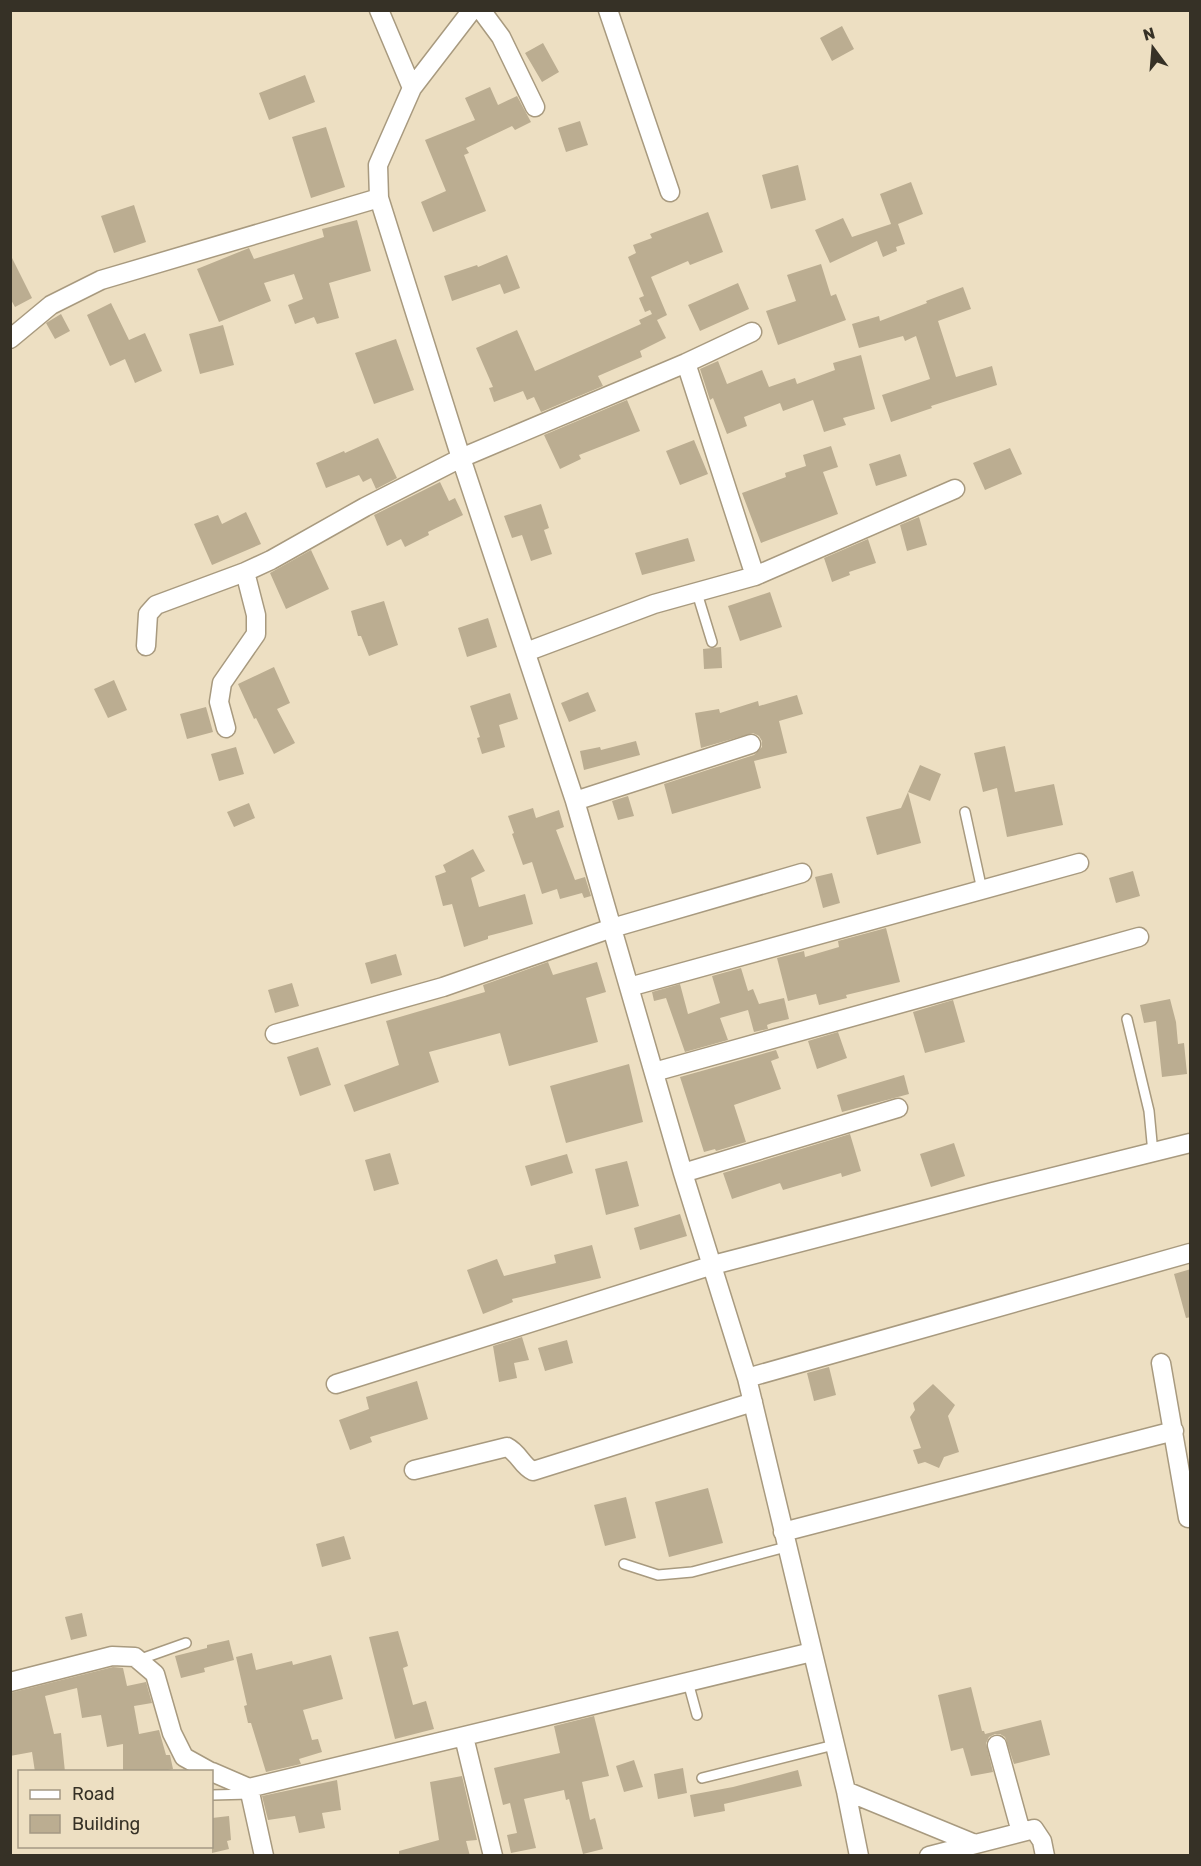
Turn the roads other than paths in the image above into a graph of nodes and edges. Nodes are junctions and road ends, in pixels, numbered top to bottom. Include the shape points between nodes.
1 (379, 10) edge
2 (472, 10) edge
3 (481, 10) edge
4 (608, 10) edge
5 (412, 88) junction
6 (536, 107) dead end
7 (670, 192) dead end
8 (379, 198) junction
9 (752, 332) dead end
10 (10, 339) edge
11 (686, 363) junction
12 (461, 458) junction
13 (955, 489) dead end
14 (245, 572) junction
15 (755, 576) junction
16 (697, 593) junction
17 (712, 642) dead end
18 (146, 646) dead end
19 (526, 652) junction
20 (226, 728) dead end
21 (751, 744) dead end
22 (575, 801) junction
23 (965, 812) dead end
24 (1079, 863) dead end
25 (802, 873) dead end
26 (982, 890) junction
27 (612, 928) junction
28 (1140, 937) dead end
29 (629, 987) junction
30 (1127, 1019) dead end
31 (275, 1034) dead end
32 (654, 1072) junction
33 (898, 1108) dead end
34 (1191, 1143) edge
35 (1153, 1153) junction
36 (683, 1173) junction
37 (1191, 1253) edge
38 (713, 1265) junction
39 (1161, 1364) dead end
40 (747, 1378) junction
41 (336, 1384) dead end
42 (753, 1402) junction
43 (1174, 1431) junction
44 (414, 1470) dead end
45 (1188, 1518) dead end
46 (785, 1540) junction
47 (624, 1564) dead end
48 (186, 1643) dead end
49 (812, 1652) junction
50 (138, 1660) junction
51 (10, 1682) edge
52 (688, 1682) junction
53 (697, 1715) dead end
54 (464, 1737) junction
55 (834, 1745) junction
56 (997, 1745) dead end
57 (207, 1770) edge
58 (213, 1773) edge
59 (702, 1778) dead end
60 (249, 1791) junction
61 (846, 1791) junction
62 (213, 1795) edge
63 (1021, 1832) junction
64 (975, 1844) junction
65 (264, 1856) edge
66 (493, 1856) edge
67 (859, 1856) edge
68 (928, 1856) edge
69 (1045, 1856) edge

1 - 5 street
2 - 5 street
3 - 6 street via 501,37
4 - 7 street
5 - 8 street via 378,165
8 - 10 street via 101,280 51,305
8 - 12 street
9 - 11 street
11 - 12 street
11 - 15 street
12 - 14 street
12 - 19 street
13 - 15 street
14 - 18 street via 156,605 148,614
14 - 20 street via 256,615 256,634 222,682 219,702
15 - 16 street
16 - 17 lane
16 - 19 street via 654,604
19 - 22 street
21 - 22 street
22 - 27 street
23 - 26 lane
24 - 26 street
25 - 27 street
26 - 29 street
27 - 29 street
27 - 31 street via 443,987
28 - 32 street
29 - 32 street
30 - 35 lane via 1149,1111
32 - 36 street
33 - 36 street
34 - 35 street
35 - 38 street
36 - 38 street
37 - 40 street
38 - 40 street
38 - 41 street
39 - 43 street
40 - 42 street
42 - 44 street via 533,1471 507,1447
42 - 46 street
43 - 45 street
43 - 46 street
46 - 47 lane via 692,1572 658,1575
46 - 49 street
48 - 50 lane
49 - 52 street
49 - 55 street
50 - 51 street via 112,1656
50 - 57 street via 155,1674 172,1732 184,1757
52 - 53 lane
52 - 54 street
54 - 60 street
54 - 66 street
55 - 59 lane
55 - 61 street
56 - 63 street
58 - 60 street
60 - 62 lane
60 - 65 street
61 - 64 street
61 - 67 street
63 - 64 street
63 - 69 street via 1034,1830 1040,1834
64 - 68 street

